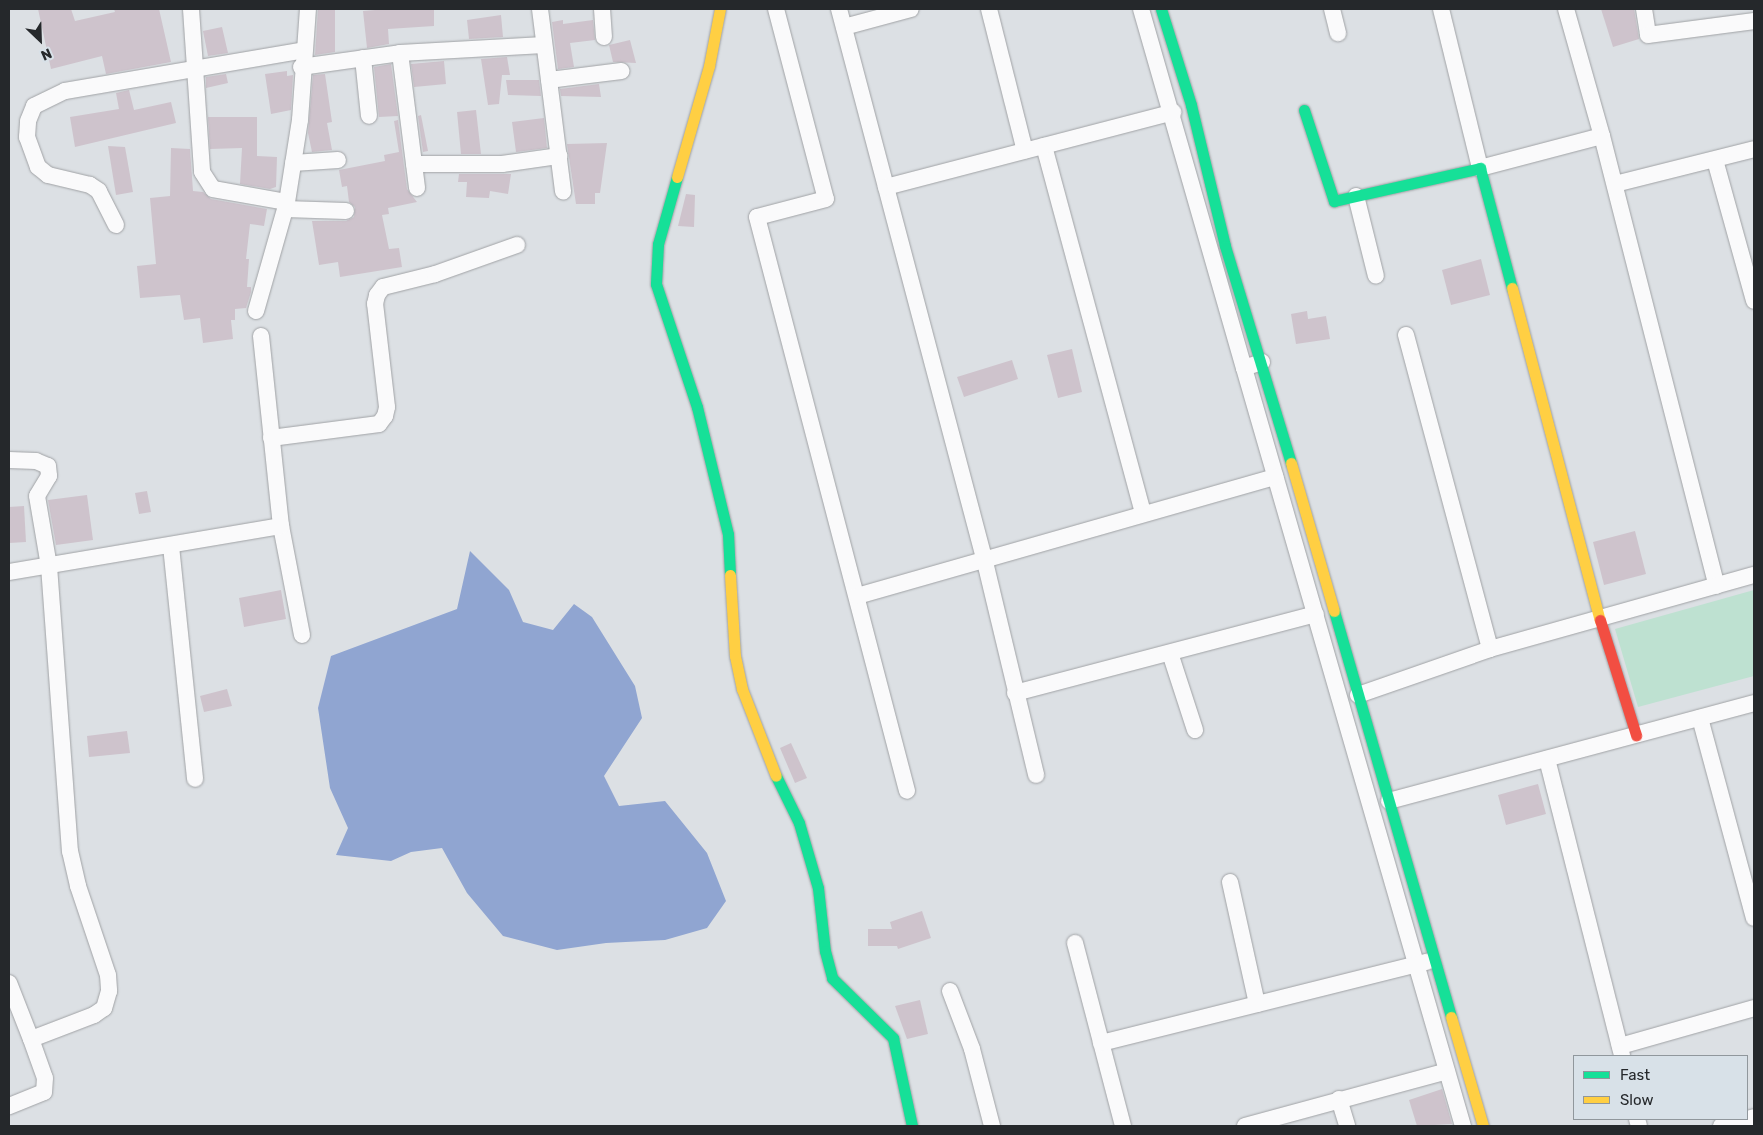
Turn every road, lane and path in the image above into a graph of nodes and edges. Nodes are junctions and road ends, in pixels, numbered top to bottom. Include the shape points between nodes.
1 (191, 9) edge
2 (308, 9) edge
3 (540, 9) edge
4 (602, 9) edge
5 (720, 9) edge
6 (776, 9) edge
7 (839, 9) edge
8 (911, 9) edge
9 (989, 9) edge
10 (1141, 9) edge
11 (1161, 9) edge
12 (1332, 9) edge
13 (1442, 9) edge
14 (1566, 9) edge
15 (1644, 9) edge
16 (1754, 21) edge
17 (844, 27) junction
18 (1338, 33) dead end
19 (604, 37) dead end
20 (544, 45) junction
21 (305, 50) junction
22 (400, 53) junction
23 (363, 58) junction
24 (301, 67) junction
25 (194, 69) junction
26 (621, 71) dead end
27 (549, 80) junction
28 (1304, 110) dead end
29 (1173, 112) junction
30 (369, 116) dead end
31 (1602, 136) junction
32 (1044, 146) junction
33 (1754, 149) edge
34 (1025, 151) junction
35 (559, 156) junction
36 (338, 160) dead end
37 (1715, 160) junction
38 (293, 163) junction
39 (414, 164) junction
40 (1480, 168) junction
41 (1615, 184) junction
42 (417, 188) dead end
43 (886, 188) junction
44 (564, 192) dead end
45 (1356, 196) junction
46 (286, 205) junction
47 (346, 211) dead end
48 (116, 226) dead end
49 (517, 245) dead end
50 (1218, 247) junction
51 (1376, 276) dead end
52 (1754, 301) edge
53 (256, 311) dead end
54 (1406, 335) dead end
55 (261, 336) dead end
56 (1262, 362) junction
57 (1244, 368) junction
58 (271, 438) junction
59 (9, 460) edge
60 (1275, 477) junction
61 (1143, 513) junction
62 (281, 526) junction
63 (171, 546) junction
64 (985, 562) junction
65 (49, 566) junction
66 (9, 572) edge
67 (1754, 575) edge
68 (1717, 586) junction
69 (858, 596) junction
70 (1316, 614) junction
71 (1600, 621) junction
72 (302, 635) dead end
73 (1490, 649) junction
74 (1170, 653) junction
75 (1015, 693) junction
76 (1358, 695) junction
77 (1754, 703) edge
78 (1700, 718) junction
79 (1195, 730) dead end
80 (1636, 735) junction
81 (1547, 759) junction
82 (1036, 775) dead end
83 (195, 779) dead end
84 (907, 791) dead end
85 (1389, 801) junction
86 (1230, 882) dead end
87 (1754, 918) edge
88 (1075, 943) dead end
89 (1435, 960) junction
90 (1416, 965) junction
91 (9, 983) edge
92 (950, 991) dead end
93 (1257, 1004) junction
94 (1754, 1008) edge
95 (31, 1039) junction
96 (1101, 1043) junction
97 (1621, 1051) edge
98 (1447, 1070) junction
99 (1339, 1099) junction
100 (9, 1106) edge
101 (1743, 1120) edge
102 (912, 1126) edge
103 (992, 1126) edge
104 (1123, 1126) edge
105 (1245, 1126) edge
106 (1347, 1126) edge
107 (1463, 1126) edge
108 (1483, 1126) edge
109 (1721, 1126) edge

1 - 25 street
2 - 21 street
3 - 20 street
4 - 19 street
5 - 102 street via 709,66 658,244 656,284 697,407 728,534 735,656 742,689 776,777 800,823 818,888 825,951 832,978 893,1038
6 - 69 street via 826,198 757,217
7 - 17 street
8 - 17 street
9 - 34 street
10 - 29 street
11 - 50 street via 1190,105
12 - 18 street
13 - 40 street
14 - 31 street
15 - 16 street via 1648,35
17 - 43 street
20 - 22 street
20 - 27 street
21 - 24 street
21 - 25 street
22 - 23 street
22 - 39 street
23 - 24 street
23 - 30 street
24 - 38 street via 300,120
25 - 46 street via 202,172 213,189
25 - 48 street via 65,91 34,106 28,121 27,137 38,167 48,175 90,185 99,191
26 - 27 street
27 - 35 street
28 - 45 street via 1334,201
29 - 32 street
29 - 50 street
31 - 40 street
31 - 41 street
32 - 34 street
32 - 61 street
33 - 37 street
34 - 43 street
35 - 39 street via 502,164
35 - 44 street
36 - 38 street
37 - 41 street
37 - 52 street
38 - 46 street
39 - 42 street
40 - 45 street
40 - 71 street
41 - 68 street
43 - 64 street
45 - 51 street
46 - 47 street
46 - 53 street
49 - 58 street via 435,274 383,287 377,294 375,304 387,406 379,424
50 - 56 street
50 - 57 street
54 - 73 street
55 - 58 street
56 - 57 street
56 - 76 street
57 - 60 street
58 - 62 street
59 - 65 street via 36,461 48,466 50,476 37,496
60 - 61 street
60 - 70 street
61 - 64 street
62 - 63 street
62 - 72 street
63 - 65 street
63 - 83 street
64 - 69 street
64 - 75 street
65 - 66 street
65 - 95 street via 70,851 78,886 108,975 109,991 104,1008 94,1015
67 - 68 street
68 - 71 street
69 - 84 street
70 - 74 street
70 - 90 street
71 - 73 street
71 - 80 street
73 - 76 street
74 - 75 street
74 - 79 street
75 - 82 street
76 - 85 street
77 - 78 street
78 - 80 street
78 - 87 street
80 - 81 street
81 - 85 street
81 - 97 street
85 - 89 street
86 - 93 street
88 - 96 street
89 - 90 street
89 - 108 street
90 - 93 street
90 - 98 street
91 - 95 street
92 - 103 street via 972,1049
93 - 96 street
94 - 97 street
95 - 100 street via 45,1078 44,1092
96 - 104 street
98 - 99 street
98 - 107 street
99 - 105 street
99 - 106 street
101 - 109 street

